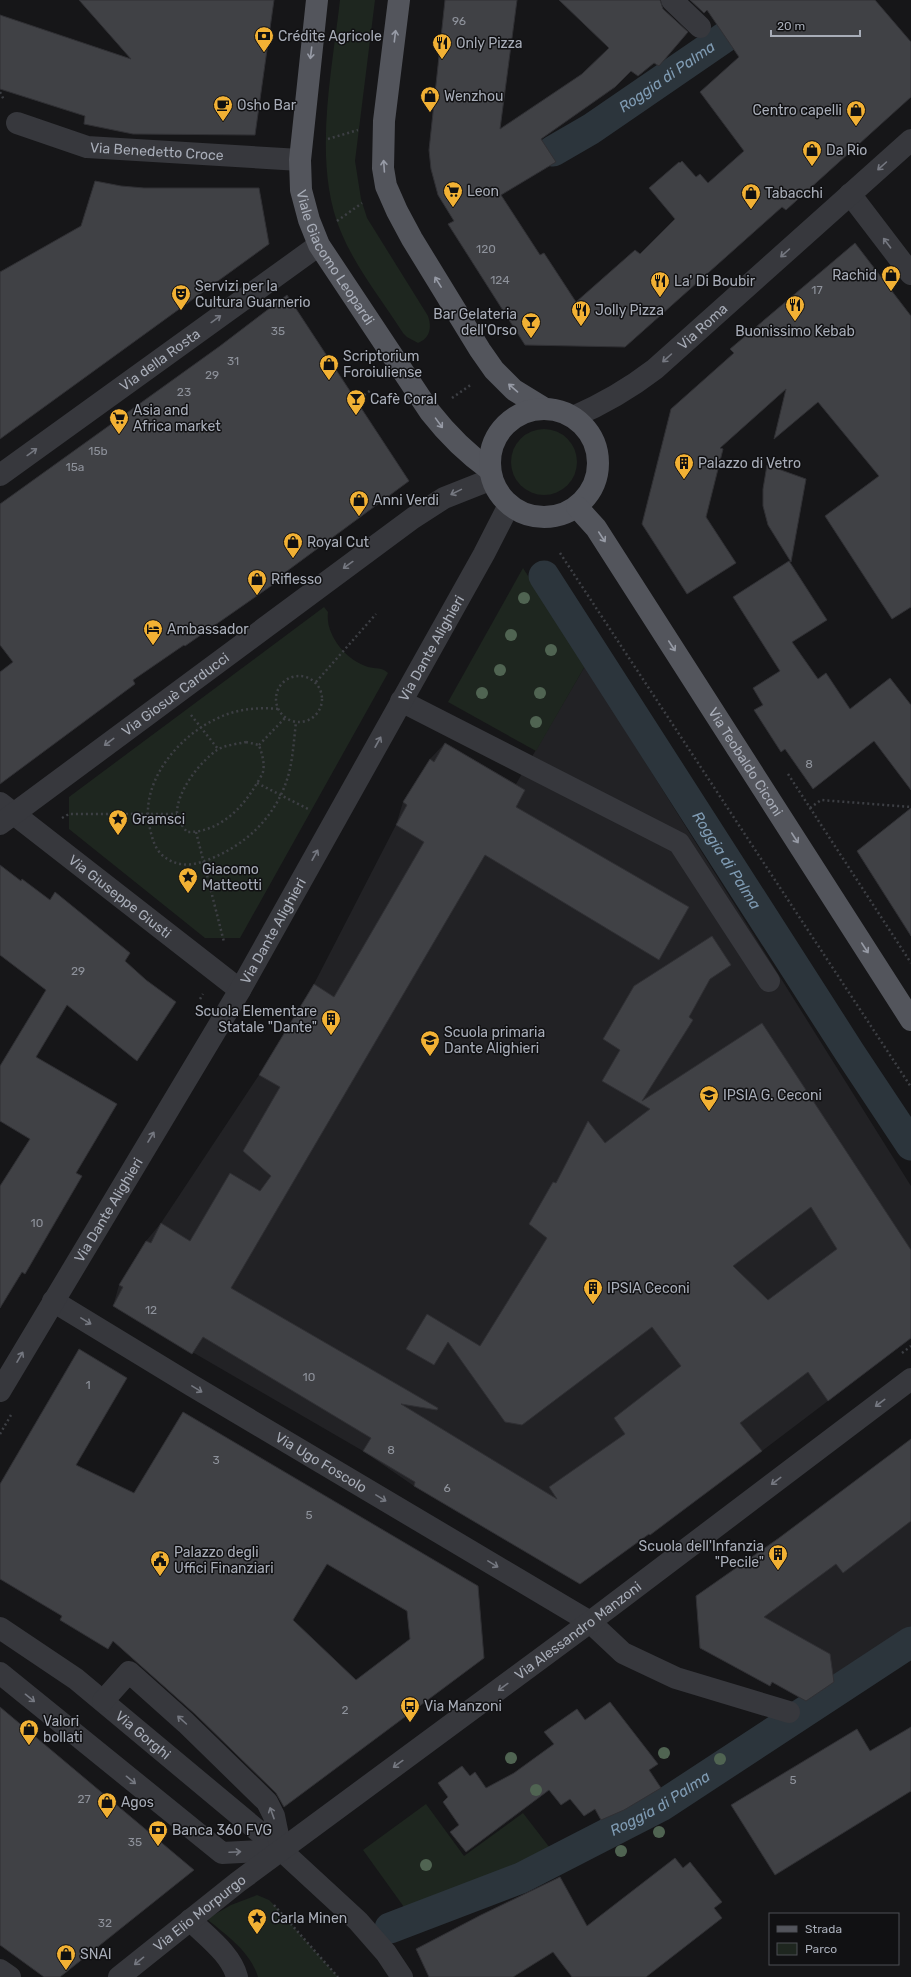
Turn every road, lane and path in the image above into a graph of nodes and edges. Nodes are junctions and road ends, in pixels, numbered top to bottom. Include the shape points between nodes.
1 (317, 0) edge
2 (399, 0) edge
3 (672, 0) edge
4 (700, 27) dead end
5 (17, 123) dead end
6 (359, 130) dead end
7 (326, 140) dead end
8 (911, 140) edge
9 (300, 160) junction
10 (850, 194) junction
11 (362, 203) dead end
12 (337, 221) dead end
13 (319, 245) junction
14 (911, 274) edge
15 (478, 381) dead end
16 (371, 390) dead end
17 (451, 398) dead end
18 (356, 401) dead end
19 (545, 409) junction
20 (573, 417) junction
21 (491, 474) junction
22 (0, 475) edge
23 (509, 505) junction
24 (577, 507) junction
25 (560, 553) dead end
26 (376, 614) dead end
27 (316, 682) junction
28 (401, 701) junction
29 (278, 709) junction
30 (190, 713) dead end
31 (285, 718) junction
32 (296, 722) junction
33 (201, 728) junction
34 (259, 745) junction
35 (218, 749) junction
36 (257, 783) junction
37 (280, 795) junction
38 (911, 807) edge
39 (810, 808) dead end
40 (314, 812) dead end
41 (5, 813) edge
42 (69, 814) dead end
43 (147, 814) junction
44 (177, 814) junction
45 (196, 832) junction
46 (202, 862) junction
47 (225, 948) dead end
48 (769, 981) dead end
49 (240, 990) junction
50 (911, 1020) edge
51 (911, 1087) edge
52 (53, 1301) junction
53 (911, 1379) edge
54 (0, 1391) edge
55 (590, 1622) junction
56 (0, 1628) edge
57 (0, 1673) edge
58 (103, 1701) junction
59 (789, 1712) dead end
60 (281, 1850) junction
61 (274, 1904) dead end
62 (190, 1920) junction
63 (0, 1970) edge
64 (10, 1977) edge
65 (119, 1977) edge
66 (237, 1977) edge
67 (338, 1977) edge
68 (402, 1977) edge

1 -> 9 main road, Viale Giacomo Leopardi
19 -> 2 main road via 514,390 494,370 396,212 386,186 383,168 384,121
3 - 4 street
5 - 9 street, Via Benedetto Croce via 87,147
6 - 7 path
8 -> 10 street, Via Roma
9 - 13 main road, Viale Giacomo Leopardi via 301,190
14 -> 10 street
10 -> 20 street, Via Roma via 655,369 605,403
11 - 12 path
13 -> 21 main road, Viale Giacomo Leopardi via 446,433
22 -> 13 street, Via della Rosta
15 - 17 path
16 - 18 path
19 - 20 main road via 560,411
19 - 21 main road via 527,412 511,420 498,434 491,452
20 - 24 main road via 587,429 595,444 599,461 596,479 589,495
21 - 23 main road via 499,493
21 -> 41 street, Via Giosuè Carducci via 444,498 413,518
23 - 24 main road via 521,513 550,518
23 - 28 street, Via Dante Alighieri
24 -> 50 main road, Via Teobaldo Ciconi via 596,528
25 - 51 path
26 - 27 path
27 - 29 path via 303,676 289,678 283,682 276,695
27 - 32 path via 322,695 320,710 310,720
28 - 48 street via 679,843
49 -> 28 street, Via Dante Alighieri
29 - 31 path
29 - 33 path via 261,708 234,712
30 - 33 path
31 - 32 path
31 - 34 path
32 - 37 path via 289,774
33 - 35 path
33 - 43 path via 168,758 152,791
34 - 35 path via 246,742
34 - 36 path via 263,773
35 - 44 path via 199,766 188,782 182,793
36 - 37 path
36 - 45 path via 246,801 234,813 217,825
37 - 40 path
37 - 46 path via 270,815 245,840 228,852
38 - 39 path via 821,800
41 - 49 street, Via Giuseppe Giusti
42 - 43 path
43 - 44 path
43 - 46 path via 152,838 161,854 182,865 191,866
44 - 45 path via 187,832
45 - 46 path
46 - 47 path
52 -> 49 street, Via Dante Alighieri
54 -> 52 street, Via Dante Alighieri
52 -> 55 street, Via Ugo Foscolo
53 -> 55 street, Via Alessandro Manzoni
55 - 59 street, Via Ugo Foscolo via 623,1653 676,1678
55 -> 60 street, Via Alessandro Manzoni
56 - 58 street, Via Gorghi via 76,1679
57 -> 60 street via 222,1853
58 - 60 street, Via Gorghi
60 -> 58 street via 274,1816 267,1802 129,1672
60 - 62 street, Via Elio Morpurgo
60 - 68 street, Via Gorghi via 358,1922 386,1953
61 - 67 path
62 -> 65 street, Via Elio Morpurgo
62 - 66 street via 233,1965
63 - 64 street

